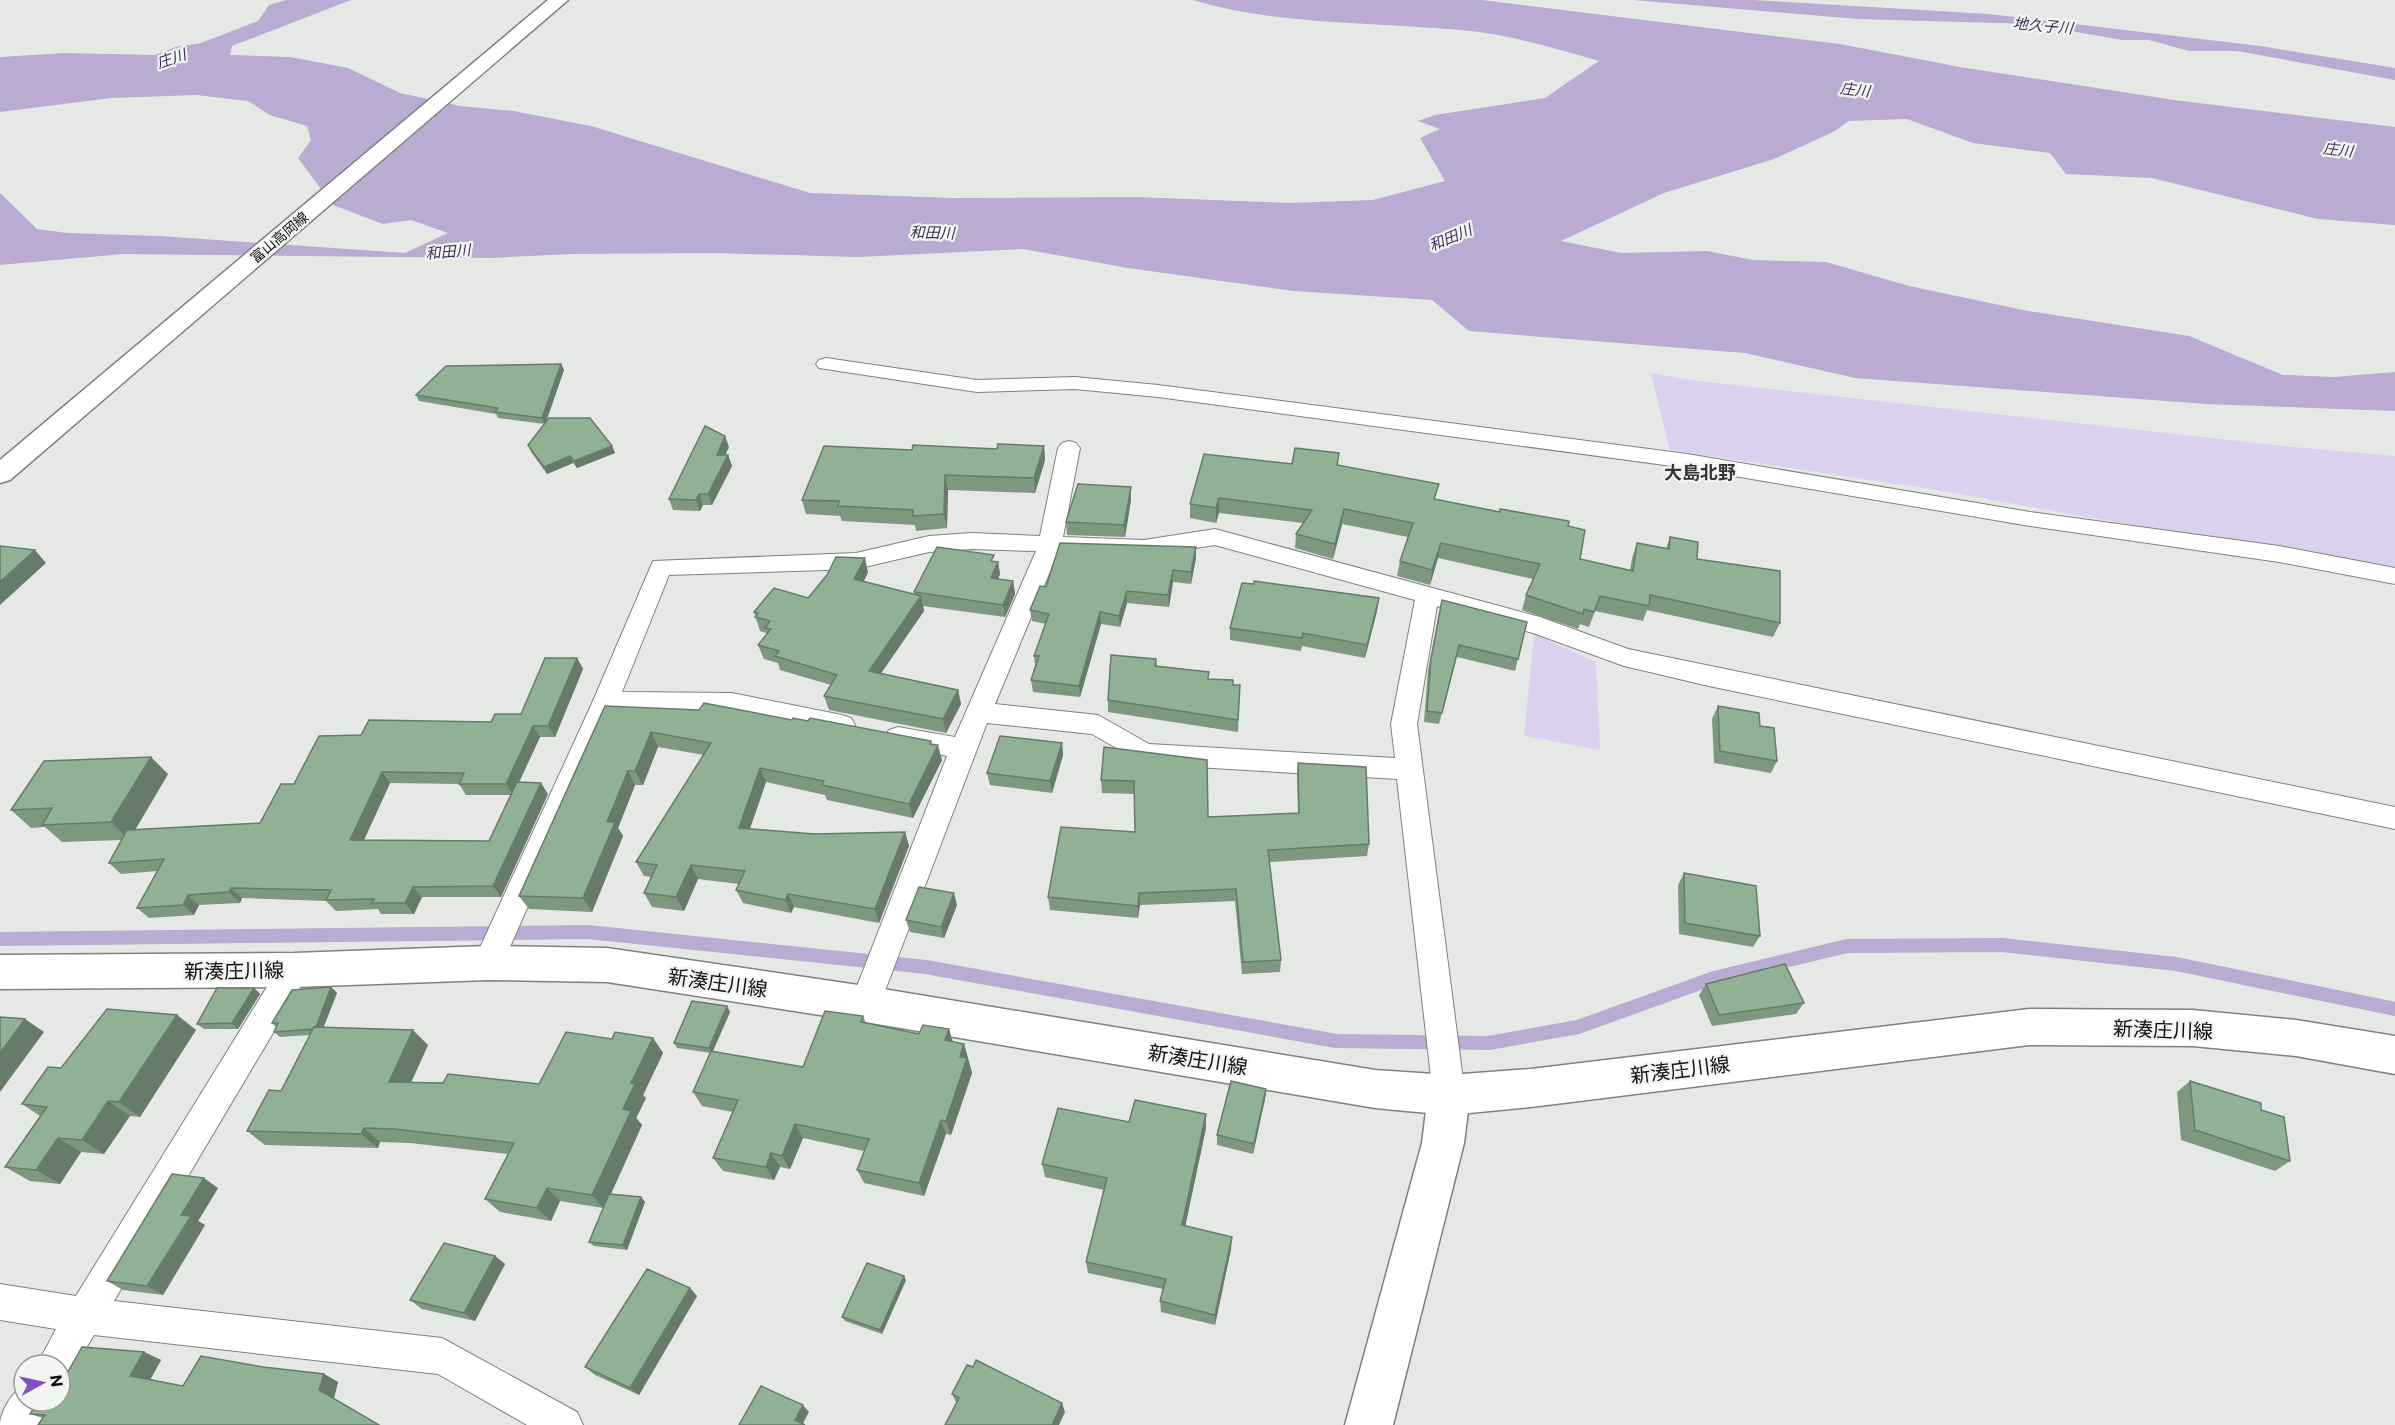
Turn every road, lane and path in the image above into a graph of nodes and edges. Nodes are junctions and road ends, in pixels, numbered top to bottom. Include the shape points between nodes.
1 (559, 0) edge
2 (826, 364) dead end
3 (1070, 448) dead end
4 (0, 474) edge
5 (1050, 544) junction
6 (2395, 576) edge
7 (1427, 596) junction
8 (606, 701) junction
9 (979, 712) junction
10 (963, 749) junction
11 (1410, 769) junction
12 (2395, 818) edge
13 (488, 963) junction
14 (294, 969) junction
15 (0, 972) edge
16 (865, 1004) junction
17 (2395, 1055) edge
18 (1449, 1095) junction
19 (0, 1302) edge
20 (87, 1316) junction
21 (63, 1353) edge
22 (564, 1425) edge
23 (1369, 1425) edge

1 - 4 main road, 富山高岡線
2 - 6 street via 977,386 1075,384 1158,391 1687,461 2030,519 2279,554
3 - 5 street
5 - 7 street via 1144,548 1215,537
5 - 8 street via 971,541 929,544 856,561 661,567
5 - 9 street
7 - 11 street via 1404,724
7 - 12 street via 1540,626 1624,657 1709,677
8 - 10 street via 732,703
8 - 13 street
9 - 10 street
9 - 11 street via 1098,725 1144,754
10 - 16 street
11 - 18 street
13 - 14 main road, 新湊庄川線
13 - 16 main road, 新湊庄川線 via 607,965
14 - 15 main road, 新湊庄川線
14 - 20 street
16 - 18 main road, 新湊庄川線 via 1375,1089
17 - 18 main road, 新湊庄川線 via 2296,1038 2193,1028 2029,1028
18 - 23 main road via 1443,1143
19 - 20 street
20 - 21 street
20 - 22 street via 442,1356

